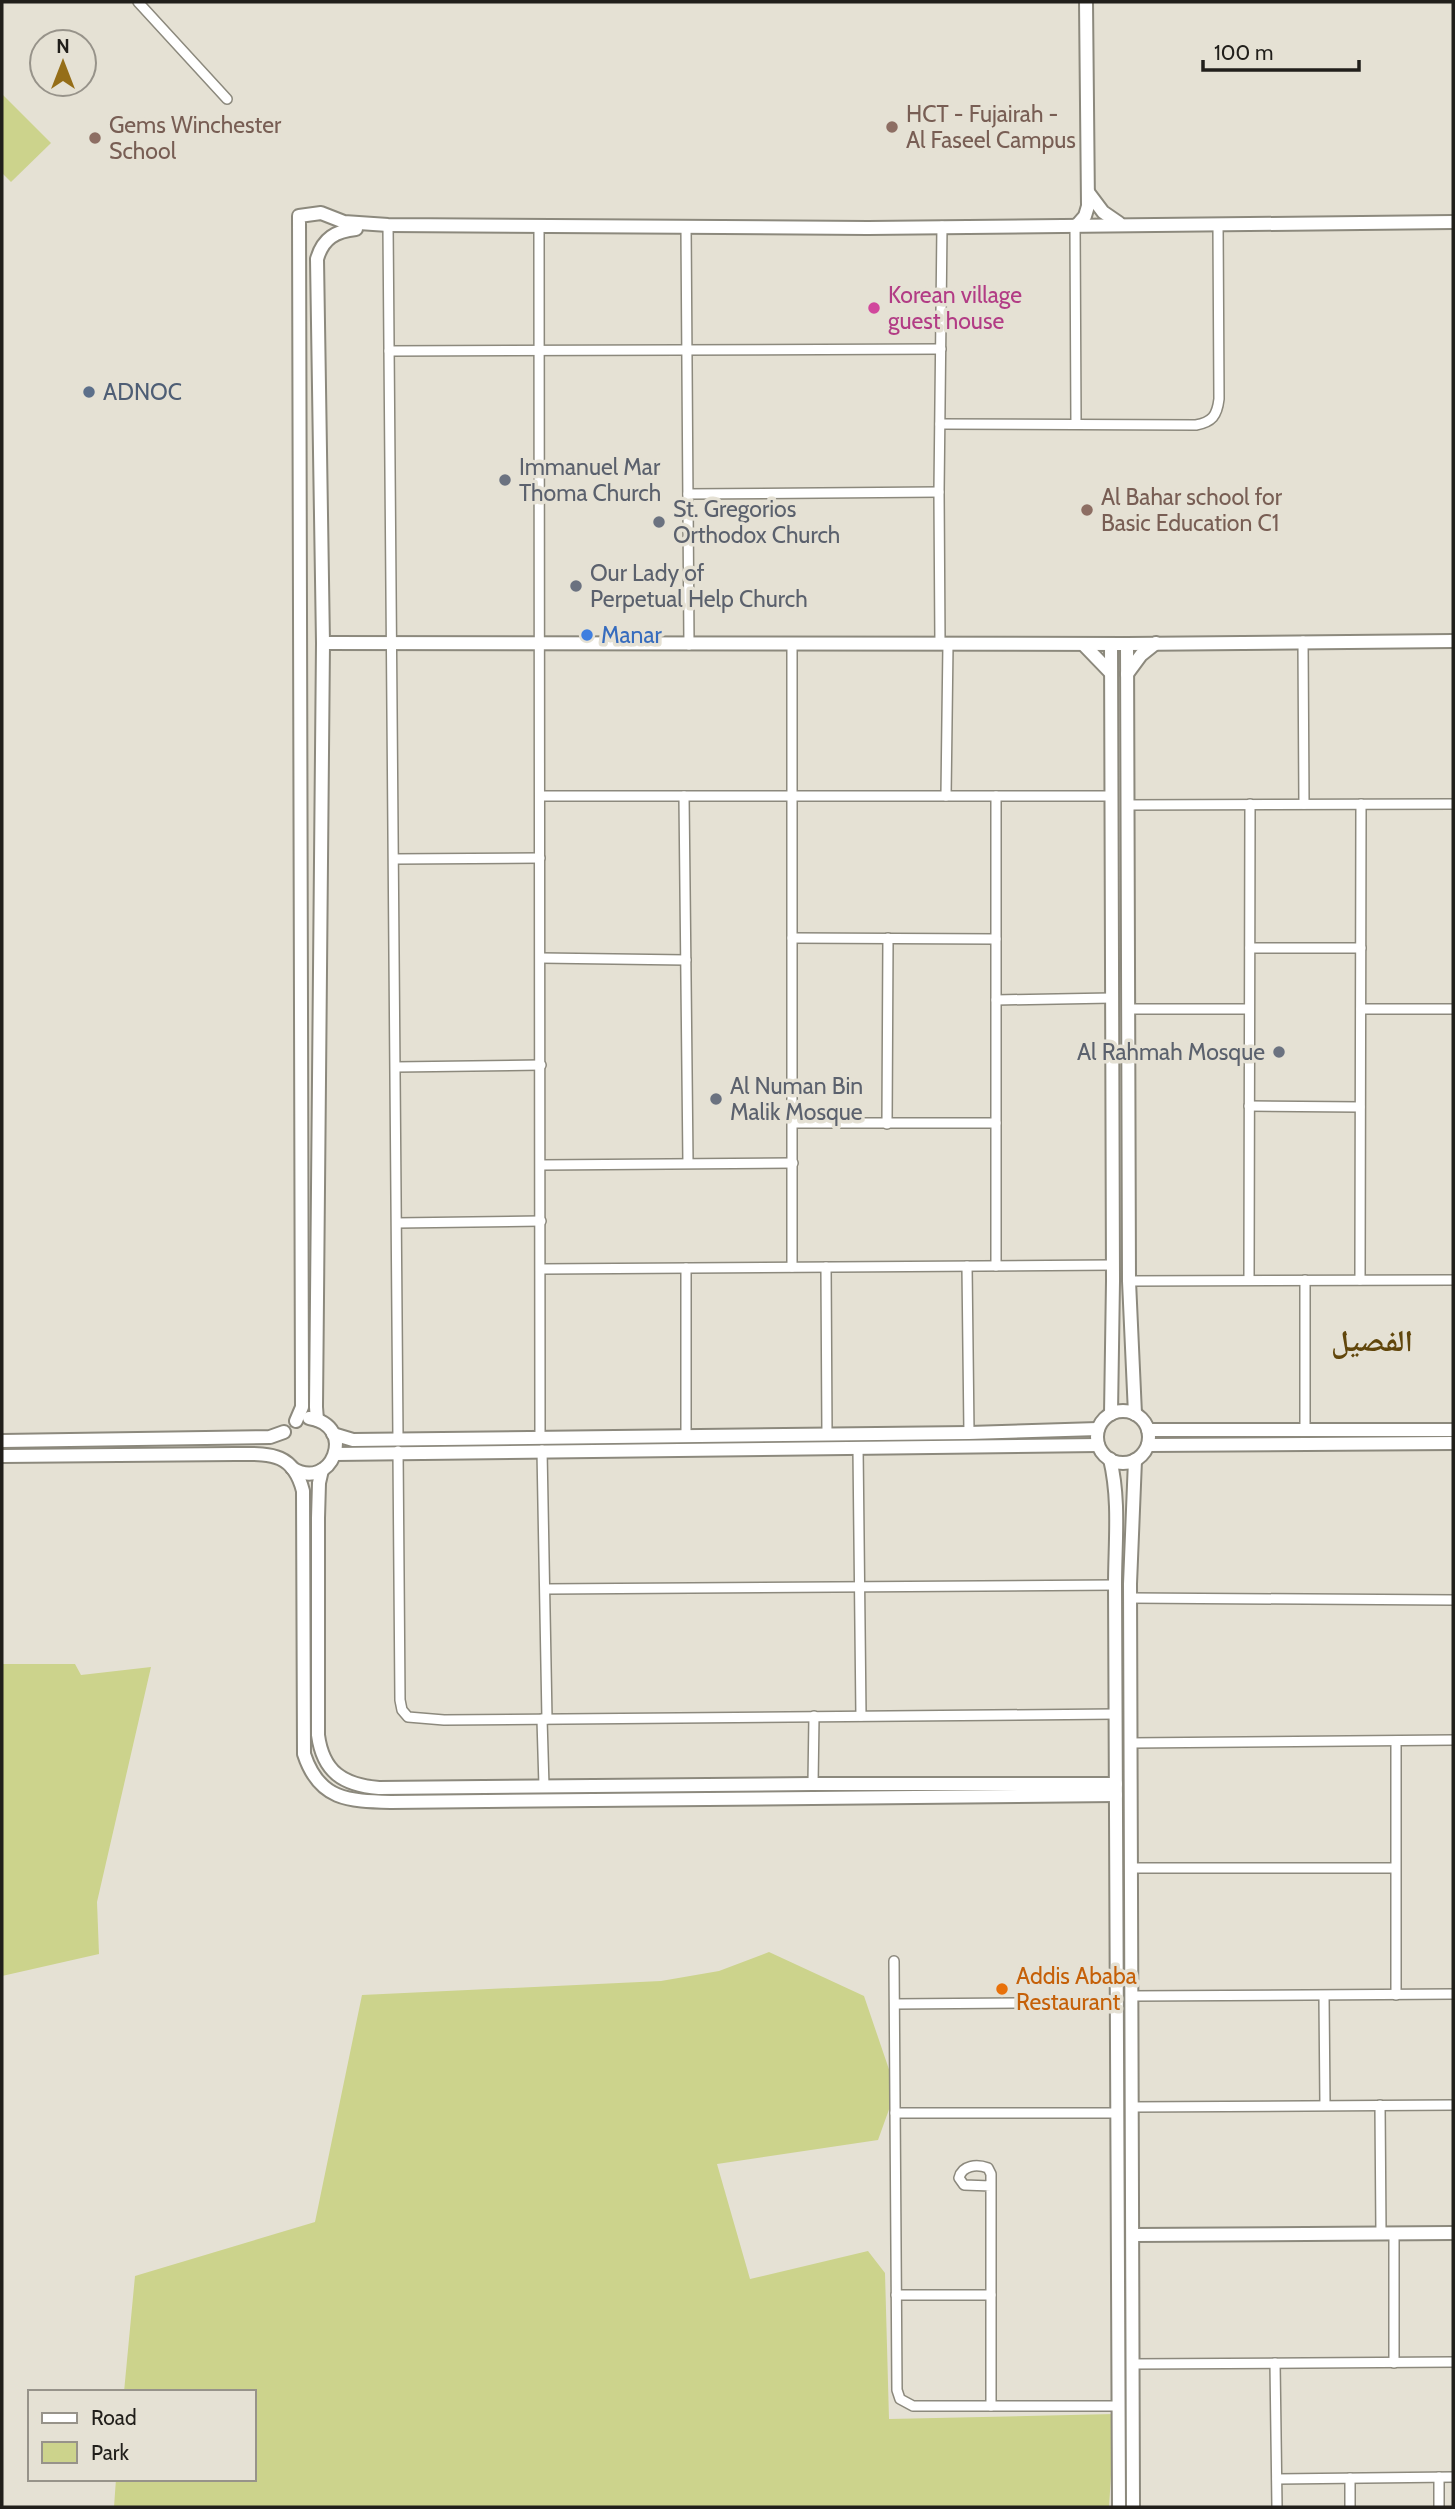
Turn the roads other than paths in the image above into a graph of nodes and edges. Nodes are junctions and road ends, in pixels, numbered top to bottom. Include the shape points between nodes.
1 (138, 2) edge
2 (1086, 2) edge
3 (227, 99) dead end
4 (1088, 192) junction
5 (1453, 222) edge
6 (1218, 223) junction
7 (1077, 224) junction
8 (1121, 224) junction
9 (373, 225) junction
10 (388, 225) junction
11 (540, 226) junction
12 (685, 226) junction
13 (942, 226) junction
14 (941, 349) junction
15 (389, 351) junction
16 (687, 351) junction
17 (541, 352) junction
18 (940, 424) junction
19 (1076, 424) junction
20 (939, 492) junction
21 (688, 494) junction
22 (1303, 641) junction
23 (1452, 641) edge
24 (323, 643) junction
25 (1156, 643) junction
26 (393, 644) junction
27 (792, 644) junction
28 (944, 644) junction
29 (1083, 644) junction
30 (1111, 644) junction
31 (1127, 644) junction
32 (539, 645) junction
33 (689, 645) junction
34 (1111, 673) junction
35 (1127, 674) junction
36 (301, 729) junction
37 (321, 787) junction
38 (540, 796) junction
39 (684, 796) junction
40 (792, 796) junction
41 (946, 796) junction
42 (996, 796) junction
43 (1111, 796) junction
44 (1250, 804) junction
45 (1304, 804) junction
46 (1361, 804) junction
47 (1453, 804) edge
48 (1127, 805) junction
49 (300, 834) junction
50 (540, 858) junction
51 (394, 859) junction
52 (320, 889) junction
53 (792, 939) junction
54 (888, 939) junction
55 (996, 939) junction
56 (1250, 948) junction
57 (1361, 948) junction
58 (541, 958) junction
59 (685, 960) junction
60 (1112, 998) junction
61 (996, 1000) junction
62 (1128, 1009) junction
63 (1249, 1009) junction
64 (1360, 1009) junction
65 (1453, 1009) edge
66 (541, 1065) junction
67 (396, 1067) junction
68 (1249, 1106) junction
69 (1360, 1107) junction
70 (996, 1123) junction
71 (793, 1124) junction
72 (887, 1124) junction
73 (688, 1163) junction
74 (793, 1163) junction
75 (541, 1166) junction
76 (541, 1221) junction
77 (397, 1223) junction
78 (1113, 1265) junction
79 (967, 1266) junction
80 (996, 1266) junction
81 (792, 1267) junction
82 (826, 1267) junction
83 (686, 1268) junction
84 (542, 1269) junction
85 (1249, 1280) junction
86 (1305, 1280) junction
87 (1360, 1280) junction
88 (1453, 1280) edge
89 (1129, 1281) junction
90 (1135, 1414) junction
91 (1111, 1415) junction
92 (317, 1420) junction
93 (296, 1421) junction
94 (1098, 1429) junction
95 (1450, 1429) edge
96 (1148, 1430) junction
97 (1305, 1431) junction
98 (284, 1432) junction
99 (969, 1433) junction
100 (333, 1434) junction
101 (827, 1435) junction
102 (686, 1436) junction
103 (2, 1441) edge
104 (1453, 1443) edge
105 (541, 1444) junction
106 (398, 1445) junction
107 (1098, 1445) junction
108 (1148, 1445) junction
109 (858, 1448) junction
110 (335, 1454) junction
111 (2, 1456) edge
112 (1110, 1459) junction
113 (1135, 1460) junction
114 (288, 1464) junction
115 (322, 1470) junction
116 (1115, 1585) junction
117 (858, 1586) junction
118 (546, 1589) junction
119 (1130, 1598) junction
120 (1453, 1600) edge
121 (1116, 1714) junction
122 (814, 1716) junction
123 (861, 1716) junction
124 (545, 1719) junction
125 (1453, 1740) edge
126 (1396, 1741) junction
127 (1131, 1743) junction
128 (813, 1784) junction
129 (544, 1786) junction
130 (1116, 1790) junction
131 (1047, 1791) junction
132 (1131, 1868) junction
133 (1395, 1868) junction
134 (894, 1961) dead end
135 (1453, 1994) edge
136 (1396, 1995) junction
137 (1132, 1996) junction
138 (1324, 1996) junction
139 (1118, 2002) junction
140 (895, 2004) junction
141 (1325, 2105) junction
142 (1380, 2105) junction
143 (1453, 2105) edge
144 (1132, 2107) junction
145 (895, 2113) junction
146 (1118, 2113) junction
147 (991, 2186) dead end
148 (1453, 2233) edge
149 (1388, 2234) junction
150 (1133, 2235) junction
151 (1119, 2266) junction
152 (1133, 2266) junction
153 (896, 2295) junction
154 (991, 2295) junction
155 (1453, 2362) edge
156 (1275, 2363) junction
157 (1394, 2363) junction
158 (1133, 2364) junction
159 (991, 2406) junction
160 (1119, 2406) junction
161 (1439, 2477) junction
162 (1453, 2477) edge
163 (1350, 2478) junction
164 (1277, 2479) junction
165 (1119, 2507) edge
166 (1133, 2507) edge
167 (1277, 2507) edge
168 (1350, 2507) edge
169 (1439, 2507) edge

1 - 3 street
2 - 4 street
4 - 7 street via 1087,212
4 - 8 street
5 - 6 street
6 - 8 street
6 - 19 street via 1219,399 1213,419 1196,425
7 - 8 street
7 - 13 street
7 - 19 street
9 - 10 street
9 - 24 street via 333,234 317,259
9 - 36 street via 344,222 321,213 299,216
10 - 11 street
10 - 15 street
11 - 12 street
11 - 17 street
12 - 13 street
12 - 16 street
13 - 14 street
14 - 16 street
14 - 18 street
15 - 17 street
15 - 26 street
16 - 17 street
16 - 21 street
17 - 32 street
18 - 19 street
18 - 20 street
20 - 21 street
20 - 28 street
21 - 33 street
22 - 23 street
22 - 25 street
22 - 45 street
24 - 26 street
24 - 37 street
25 - 31 street
25 - 35 street
26 - 32 street
26 - 51 street
27 - 28 street
27 - 33 street
27 - 40 street
28 - 29 street
28 - 41 street
29 - 30 street
29 - 34 street
30 - 31 street
30 - 34 street
31 - 35 street
32 - 33 street
32 - 38 street
34 - 43 street
35 - 48 street
36 - 37 street via 308,754 308,785 313,790
36 - 49 street
37 - 52 street
38 - 39 street
38 - 50 street
39 - 40 street
39 - 59 street
40 - 41 street
40 - 53 street
41 - 42 street
42 - 43 street
42 - 55 street
43 - 60 street
44 - 45 street
44 - 48 street
44 - 56 street
45 - 46 street
46 - 47 street
46 - 57 street
48 - 62 street
49 - 52 street via 306,827 315,830
49 - 93 street via 302,1406
50 - 51 street
50 - 58 street
51 - 67 street
52 - 92 street
53 - 54 street
53 - 71 street
54 - 55 street
54 - 72 street
55 - 61 street
56 - 57 street
56 - 63 street
57 - 64 street
58 - 59 street
58 - 66 street
59 - 73 street
60 - 61 street
60 - 78 street
61 - 70 street
62 - 63 street
62 - 89 street
63 - 68 street
64 - 65 street
64 - 69 street
66 - 67 street
66 - 75 street
67 - 77 street
68 - 69 street
68 - 85 street
69 - 87 street
70 - 72 street
70 - 80 street
71 - 72 street
71 - 74 street
73 - 74 street
73 - 75 street
74 - 81 street
75 - 76 street
76 - 77 street
76 - 84 street
77 - 106 street
78 - 80 street
78 - 91 street
79 - 80 street
79 - 82 street
79 - 99 street
81 - 82 street
81 - 83 street
82 - 101 street
83 - 84 street
83 - 102 street
84 - 105 street
85 - 86 street
85 - 89 street
86 - 87 street
86 - 97 street
87 - 88 street
89 - 90 street
90 - 91 street
90 - 96 street
91 - 94 street
92 - 93 street
92 - 100 street
93 - 98 street
94 - 99 street
94 - 107 street
95 - 97 street
96 - 97 street
96 - 108 street
98 - 103 street via 270,1437
98 - 114 street via 280,1447
99 - 101 street
100 - 106 street
100 - 110 street
101 - 102 street
102 - 105 street
104 - 108 street
105 - 106 street
105 - 109 street
105 - 118 street
106 - 110 street
106 - 124 street via 402,1710 408,1717 420,1719
107 - 109 street
107 - 112 street
108 - 113 street
109 - 117 street
110 - 115 street
111 - 114 street via 274,1454
112 - 113 street via 1122,1463
112 - 116 street via 1116,1482
113 - 119 street
114 - 115 street via 303,1474
114 - 131 street via 303,1491 304,1754 317,1782 344,1799 391,1802
115 - 129 street via 317,1735 325,1763 348,1782 363,1787
116 - 117 street
116 - 121 street
117 - 118 street
117 - 123 street
118 - 124 street
119 - 120 street
119 - 127 street
121 - 123 street
121 - 130 street
122 - 123 street
122 - 124 street
122 - 128 street
124 - 129 street
125 - 126 street
126 - 127 street
126 - 133 street
127 - 132 street
128 - 129 street
128 - 131 street
130 - 131 street
130 - 139 street
132 - 133 street
132 - 137 street
133 - 136 street
134 - 140 street
135 - 136 street
136 - 138 street
137 - 138 street
137 - 144 street
138 - 141 street
139 - 140 street
139 - 146 street
140 - 145 street
141 - 142 street
141 - 144 street
142 - 143 street
142 - 149 street
144 - 150 street
145 - 146 street
145 - 153 street
146 - 151 street
147 - 154 street
148 - 149 street
149 - 150 street
149 - 157 street
150 - 152 street
151 - 152 street
151 - 160 street
152 - 158 street
153 - 154 street
153 - 159 street via 900,2399 912,2406
154 - 159 street
155 - 157 street
156 - 157 street
156 - 158 street
156 - 164 street
158 - 166 street
159 - 160 street
160 - 165 street
161 - 162 street
161 - 163 street
161 - 169 street
163 - 164 street
163 - 168 street
164 - 167 street

